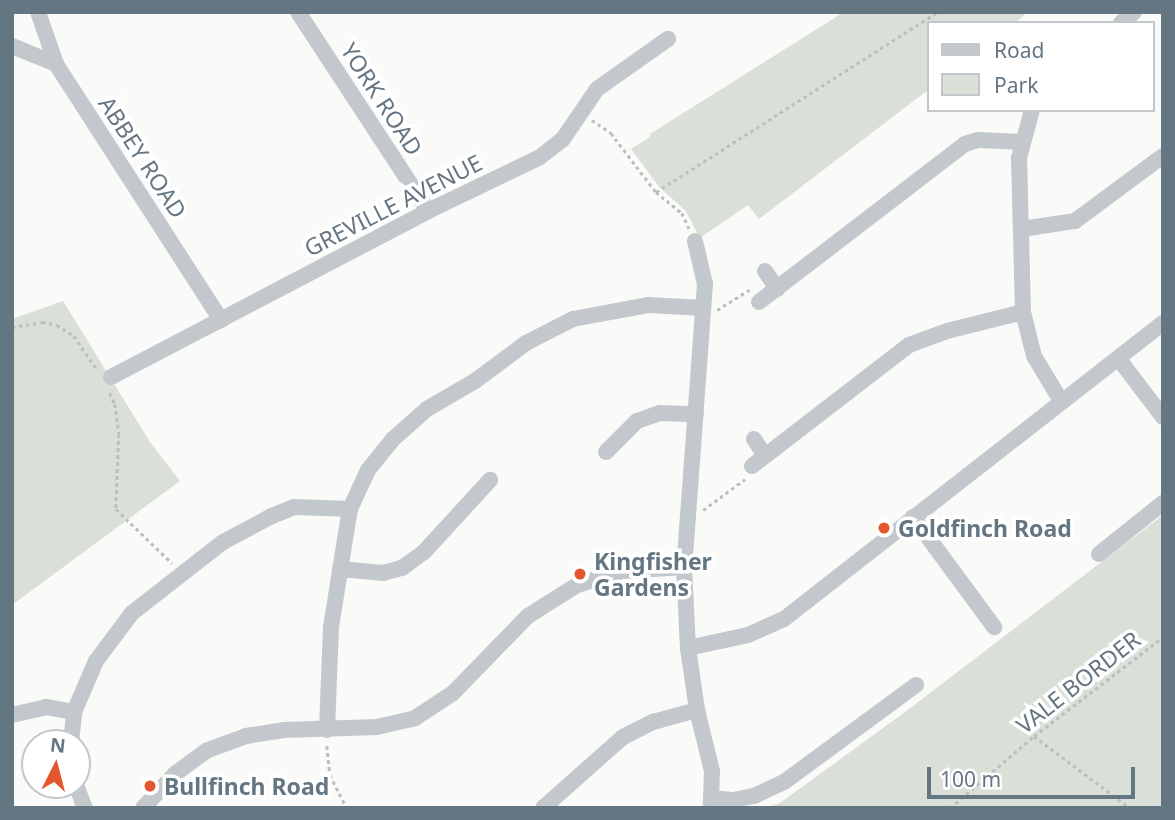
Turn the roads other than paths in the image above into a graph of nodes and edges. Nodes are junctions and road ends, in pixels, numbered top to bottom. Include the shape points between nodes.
1 (38, 12) edge
2 (298, 12) edge
3 (668, 39) dead end
4 (12, 46) edge
5 (56, 64) junction
6 (1031, 112) edge
7 (1022, 142) junction
8 (1163, 156) edge
9 (428, 211) junction
10 (1022, 229) junction
11 (695, 241) road end
12 (702, 262) junction
13 (685, 266) dead end
14 (765, 271) dead end
15 (777, 289) junction
16 (759, 302) road end
17 (1023, 312) junction
18 (702, 315) junction
19 (221, 320) junction
20 (1163, 323) edge
21 (1118, 358) junction
22 (108, 378) road end
23 (1061, 401) junction
24 (696, 414) junction
25 (1163, 417) edge
26 (754, 439) dead end
27 (610, 442) dead end
28 (490, 480) dead end
29 (1163, 503) edge
30 (350, 509) junction
31 (913, 517) junction
32 (1099, 554) dead end
33 (684, 567) junction
34 (340, 569) junction
35 (994, 627) dead end
36 (688, 648) junction
37 (916, 685) dead end
38 (697, 710) junction
39 (74, 712) junction
40 (12, 715) edge
41 (72, 729) edge
42 (327, 730) junction
43 (712, 803) edge
44 (143, 808) edge
45 (543, 808) edge

1 - 5 street, ABBEY ROAD
2 - 9 street, YORK ROAD
3 - 9 street, GREVILLE AVENUE via 597,89 563,139 540,157
4 - 5 street
5 - 19 street, ABBEY ROAD
6 - 7 street
7 - 10 street
7 - 15 street via 978,140 965,144
8 - 10 street via 1074,221
9 - 19 street, GREVILLE AVENUE
10 - 17 street
11 - 12 street
12 - 13 street
12 - 18 street
14 - 15 street
15 - 16 street
17 - 23 street via 1034,356
17 - 26 street via 909,345 758,461
18 - 24 street
18 - 30 street via 648,304 611,309 573,319 526,343 427,409 392,440 368,470
19 - 22 street, GREVILLE AVENUE
20 - 21 street
21 - 23 street
21 - 25 street
23 - 31 street
24 - 27 street via 660,413 636,421
24 - 33 street
28 - 34 street via 424,552 402,568 383,573
29 - 32 street
30 - 34 street
30 - 39 street via 294,507 223,542 132,613 96,661
31 - 35 street
31 - 36 street via 784,619 748,635
33 - 36 street
33 - 42 street via 622,571 577,585 528,616 453,693 415,718 377,727
34 - 42 street via 331,627
36 - 38 street
37 - 43 street via 785,782 754,796
38 - 43 street via 712,771
38 - 45 street via 653,722 623,737
39 - 40 street via 46,707
39 - 41 street
42 - 44 street via 246,736 208,750 176,773

